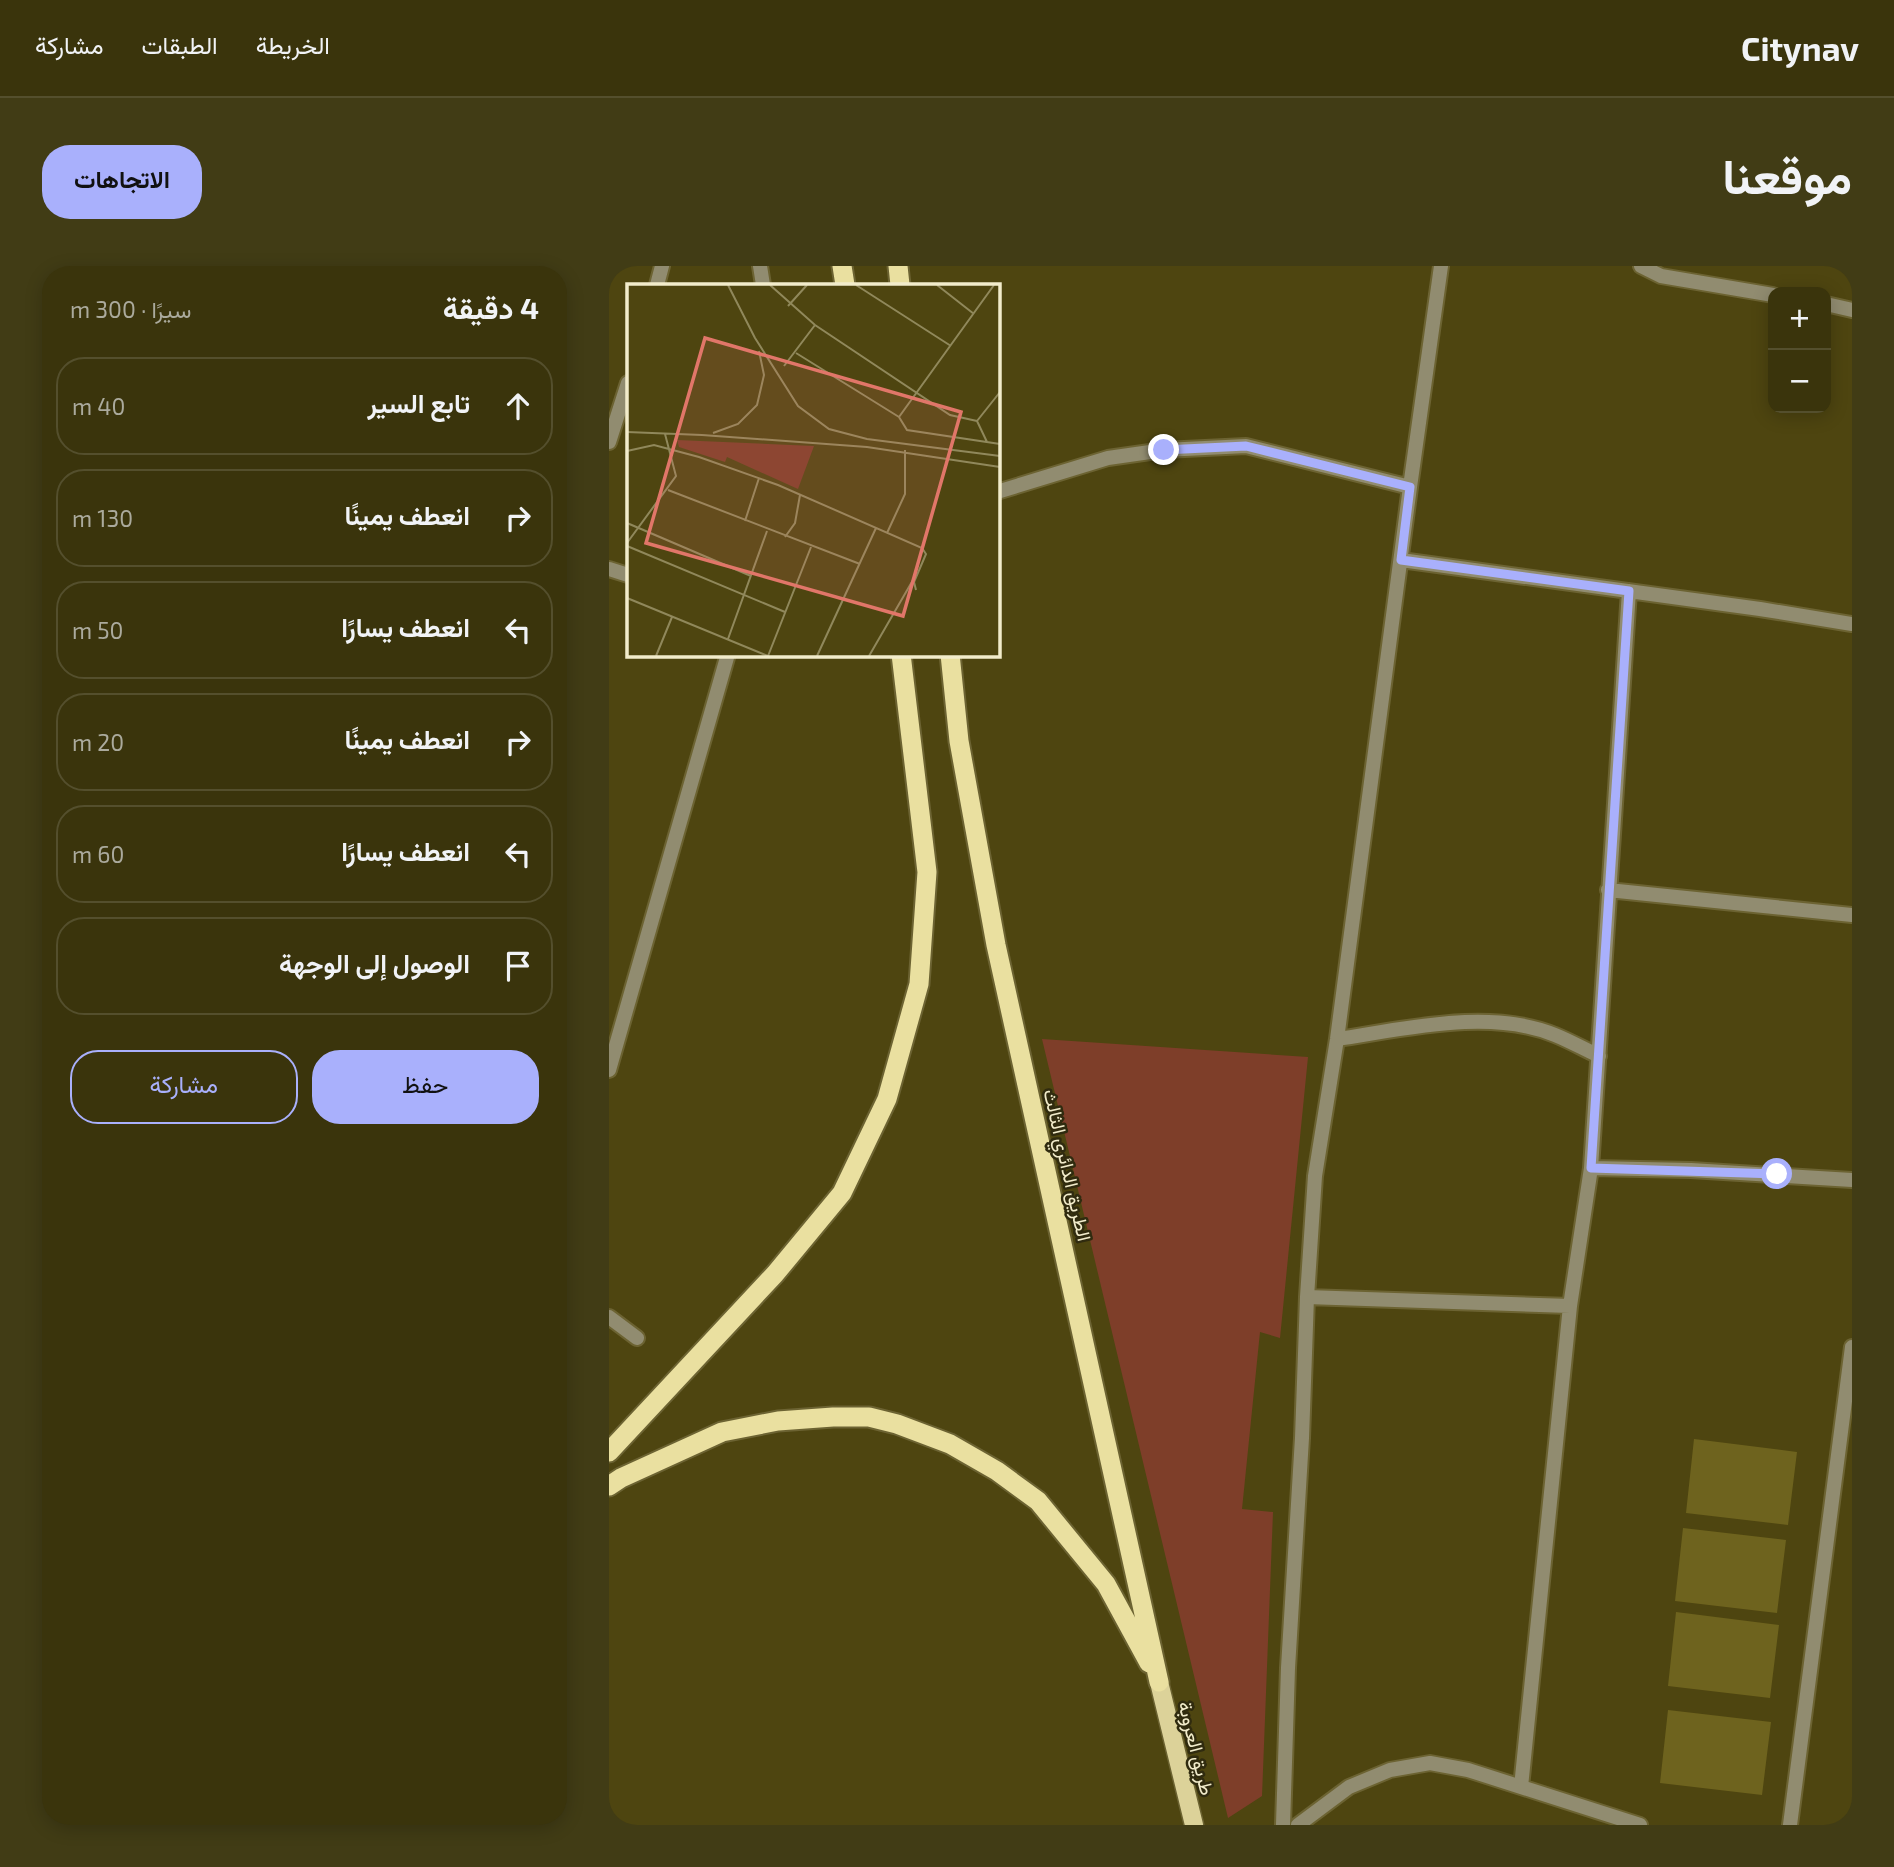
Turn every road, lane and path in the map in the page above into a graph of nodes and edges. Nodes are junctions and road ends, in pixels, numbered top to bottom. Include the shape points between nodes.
1 (662, 266) edge
2 (760, 266) edge
3 (842, 266) edge
4 (898, 266) edge
5 (1441, 266) edge
6 (1641, 266) edge
7 (657, 284) edge
8 (763, 284) edge
9 (845, 284) edge
10 (900, 284) edge
11 (1768, 294) edge
12 (1831, 305) edge
13 (1852, 310) edge
14 (627, 386) edge
15 (609, 442) edge
16 (1410, 487) junction
17 (999, 491) edge
18 (1401, 560) junction
19 (609, 569) edge
20 (627, 575) edge
21 (1629, 591) junction
22 (1852, 624) edge
23 (727, 656) edge
24 (901, 656) edge
25 (950, 656) edge
26 (1608, 890) junction
27 (1852, 915) edge
28 (1338, 1039) junction
29 (1599, 1056) junction
30 (609, 1070) edge
31 (1591, 1168) junction
32 (1852, 1180) edge
33 (1307, 1297) junction
34 (1570, 1306) junction
35 (609, 1317) edge
36 (637, 1338) dead end
37 (1852, 1347) edge
38 (609, 1452) edge
39 (609, 1486) edge
40 (1159, 1682) junction
41 (1521, 1787) junction
42 (1194, 1825) edge
43 (1283, 1825) edge
44 (1298, 1825) edge
45 (1640, 1825) edge
46 (1790, 1825) edge

1 - 7 street
2 - 8 street
3 - 9 highway
4 - 10 highway
5 - 16 street
6 - 11 street via 1661,276
12 - 13 street
14 - 15 street
16 - 17 street via 1246,446 1108,458
16 - 18 street
18 - 21 street
18 - 28 street
19 - 20 street
21 - 22 street
21 - 26 street
23 - 30 street
24 - 38 highway via 927,872 919,984 887,1099 842,1193 775,1274
25 - 40 highway, الطريق الدائري الثالث via 959,741 996,944
26 - 27 street
26 - 29 street
28 - 29 street via 1461,1021 1503,1022 1554,1034
28 - 33 street via 1315,1176
29 - 31 street
31 - 32 street
31 - 34 street
33 - 34 street
33 - 43 street
34 - 41 street
35 - 36 street
37 - 46 street
39 - 40 highway via 722,1432 833,1417 869,1417 897,1424 950,1444 1038,1502 1105,1584
40 - 42 main road, طريق العروبة
41 - 44 street via 1430,1763 1390,1770 1349,1787
41 - 45 street

